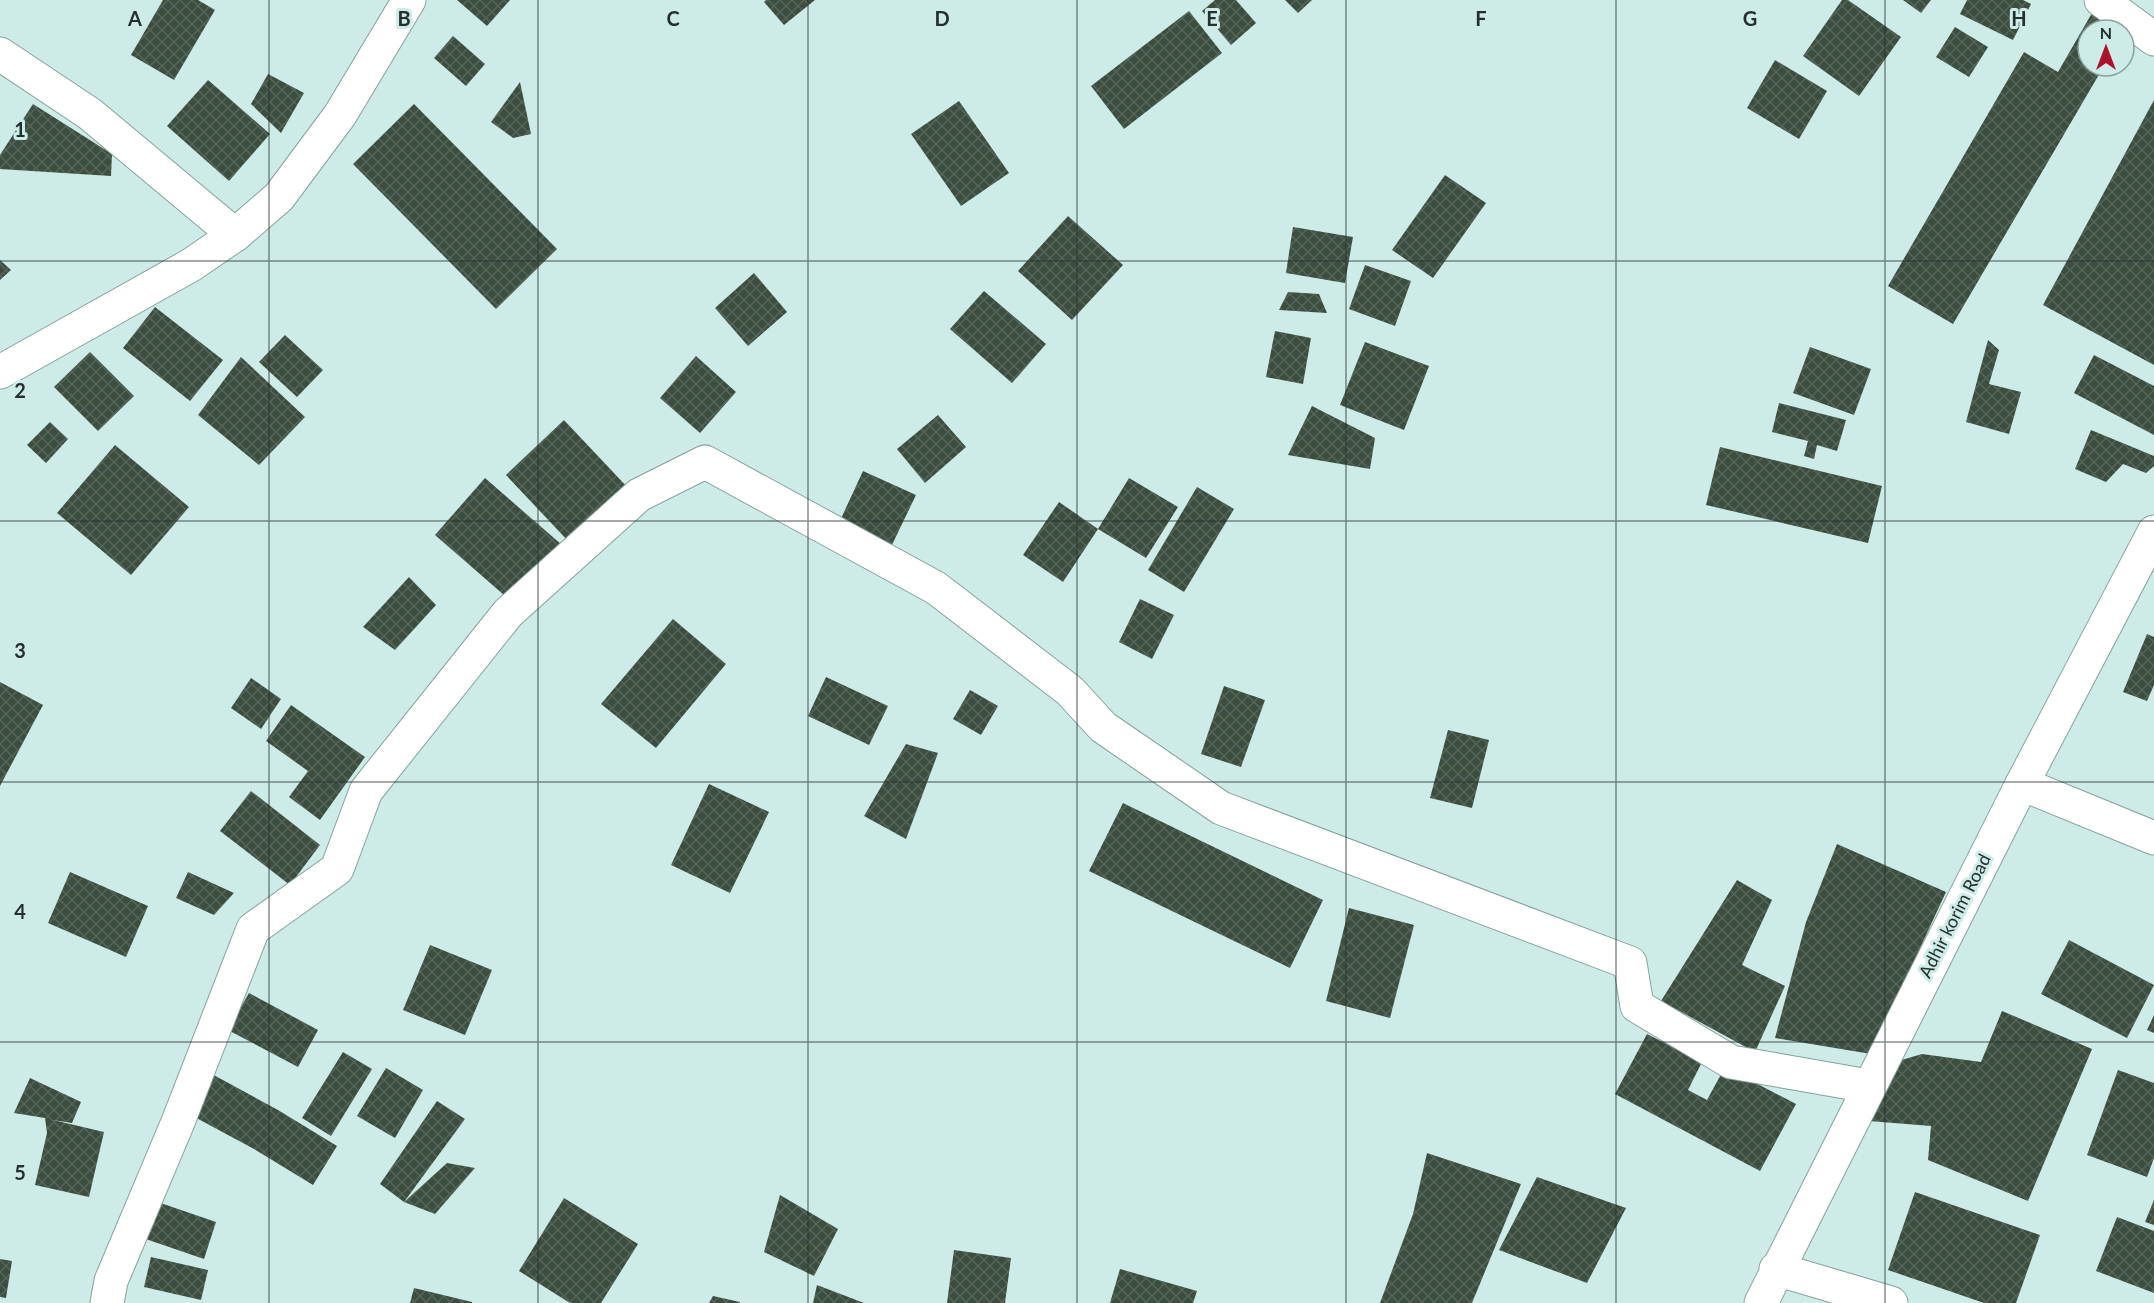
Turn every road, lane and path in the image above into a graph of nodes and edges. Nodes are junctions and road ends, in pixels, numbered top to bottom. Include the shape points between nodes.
1 (409, 0) edge
2 (2101, 0) edge
3 (2154, 39) edge
4 (0, 54) edge
5 (235, 235) junction
6 (0, 372) edge
7 (2154, 532) edge
8 (2022, 784) junction
9 (2154, 838) edge
10 (1868, 1086) junction
11 (1776, 1269) junction
12 (107, 1303) edge
13 (1761, 1303) edge
14 (1892, 1303) edge

1 - 5 main road via 333,124 279,197
2 - 3 main road
4 - 5 main road via 90,114
5 - 6 main road via 191,265
7 - 8 main road, Adhir korim Road
8 - 9 main road
8 - 10 main road, Adhir korim Road
10 - 11 main road, Adhir korim Road
10 - 12 main road via 1731,1062 1637,1006 1630,963 1221,808 1103,727 1070,691 936,588 705,462 639,495 508,613 366,791 338,869 253,929 111,1281
11 - 13 main road, Adhir korim Road
11 - 14 main road

